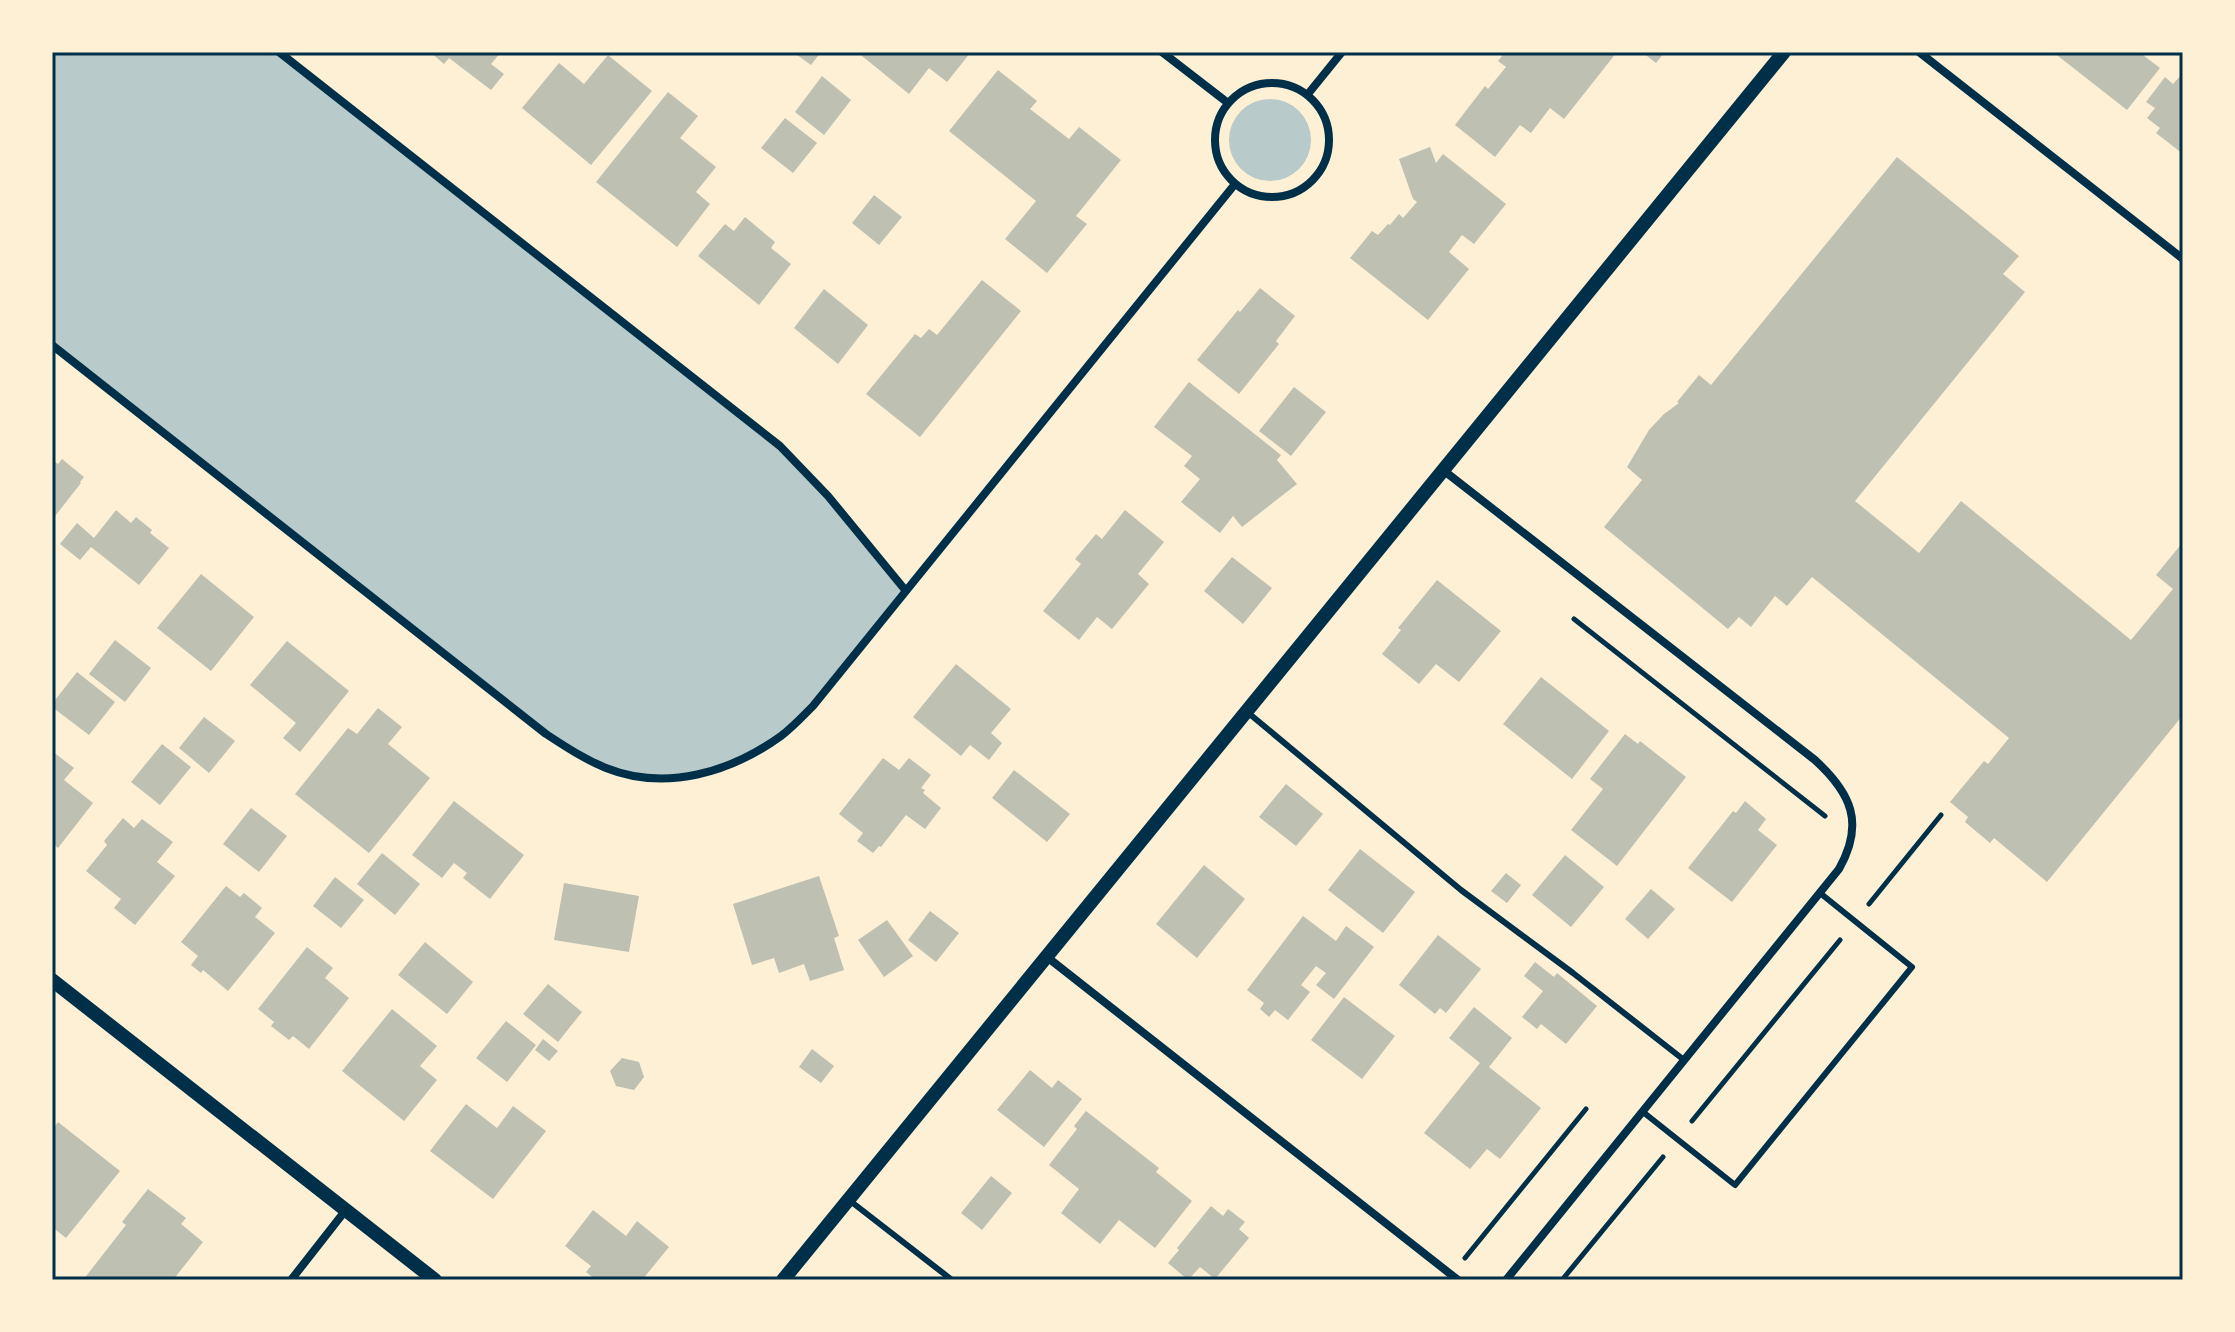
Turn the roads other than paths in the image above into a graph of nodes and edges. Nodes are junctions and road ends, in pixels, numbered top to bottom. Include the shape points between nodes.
1 (279, 52) edge
2 (1162, 52) edge
3 (1342, 52) edge
4 (1784, 52) edge
5 (1919, 52) edge
6 (1308, 94) junction
7 (1228, 103) junction
8 (1235, 184) junction
9 (2183, 259) edge
10 (52, 345) edge
11 (1443, 470) junction
12 (906, 591) junction
13 (1246, 711) junction
14 (1820, 893) junction
15 (1047, 957) junction
16 (52, 980) edge
17 (1684, 1060) junction
18 (1643, 1112) junction
19 (849, 1200) junction
20 (345, 1211) junction
21 (1455, 1277) edge
22 (291, 1280) edge
23 (435, 1280) edge
24 (783, 1280) edge
25 (952, 1280) edge
26 (1506, 1280) edge

1 - 12 street via 780,446
2 - 7 street
3 - 6 street
4 - 11 street
5 - 9 street
6 - 7 street via 1273,82 1253,85
6 - 8 street via 1329,130 1324,164 1309,184 1276,198
7 - 8 street via 1215,129 1216,152
8 - 12 street
10 - 12 street via 546,734 609,769 650,778 686,778 754,753 813,706
11 - 13 street
11 - 14 street via 1832,776 1843,791 1853,830 1849,852
13 - 15 street
13 - 17 lane via 1461,890
14 - 17 street
14 - 18 lane via 1912,967 1735,1185
15 - 19 street
15 - 21 street
16 - 20 street
17 - 18 street
18 - 26 street
19 - 24 street
19 - 25 lane
20 - 22 street
20 - 23 street

